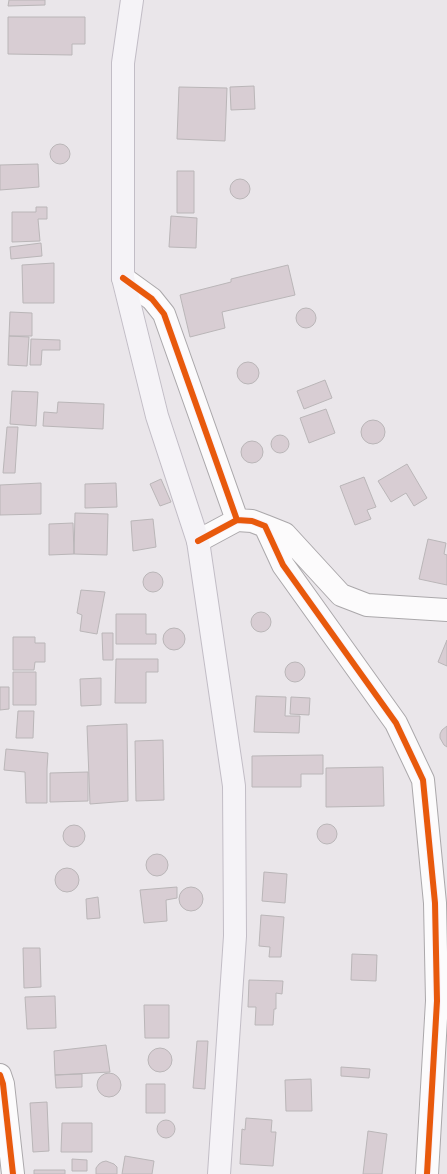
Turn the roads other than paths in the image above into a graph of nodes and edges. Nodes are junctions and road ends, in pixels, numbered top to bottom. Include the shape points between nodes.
1 (132, 0) edge
2 (123, 278) junction
3 (237, 520) junction
4 (265, 526) junction
5 (198, 541) junction
6 (447, 610) edge
7 (0, 1076) edge
8 (13, 1174) edge
9 (219, 1174) edge
10 (427, 1174) edge

1 - 2 main road via 123,63
2 - 3 street via 152,299 164,314
2 - 5 main road via 157,416
3 - 4 street via 252,521
3 - 5 street
4 - 6 street via 285,534 341,595 367,605
4 - 10 street via 283,565 396,723 423,780 435,903 437,1001
5 - 9 main road via 234,786 234,936
7 - 8 street

